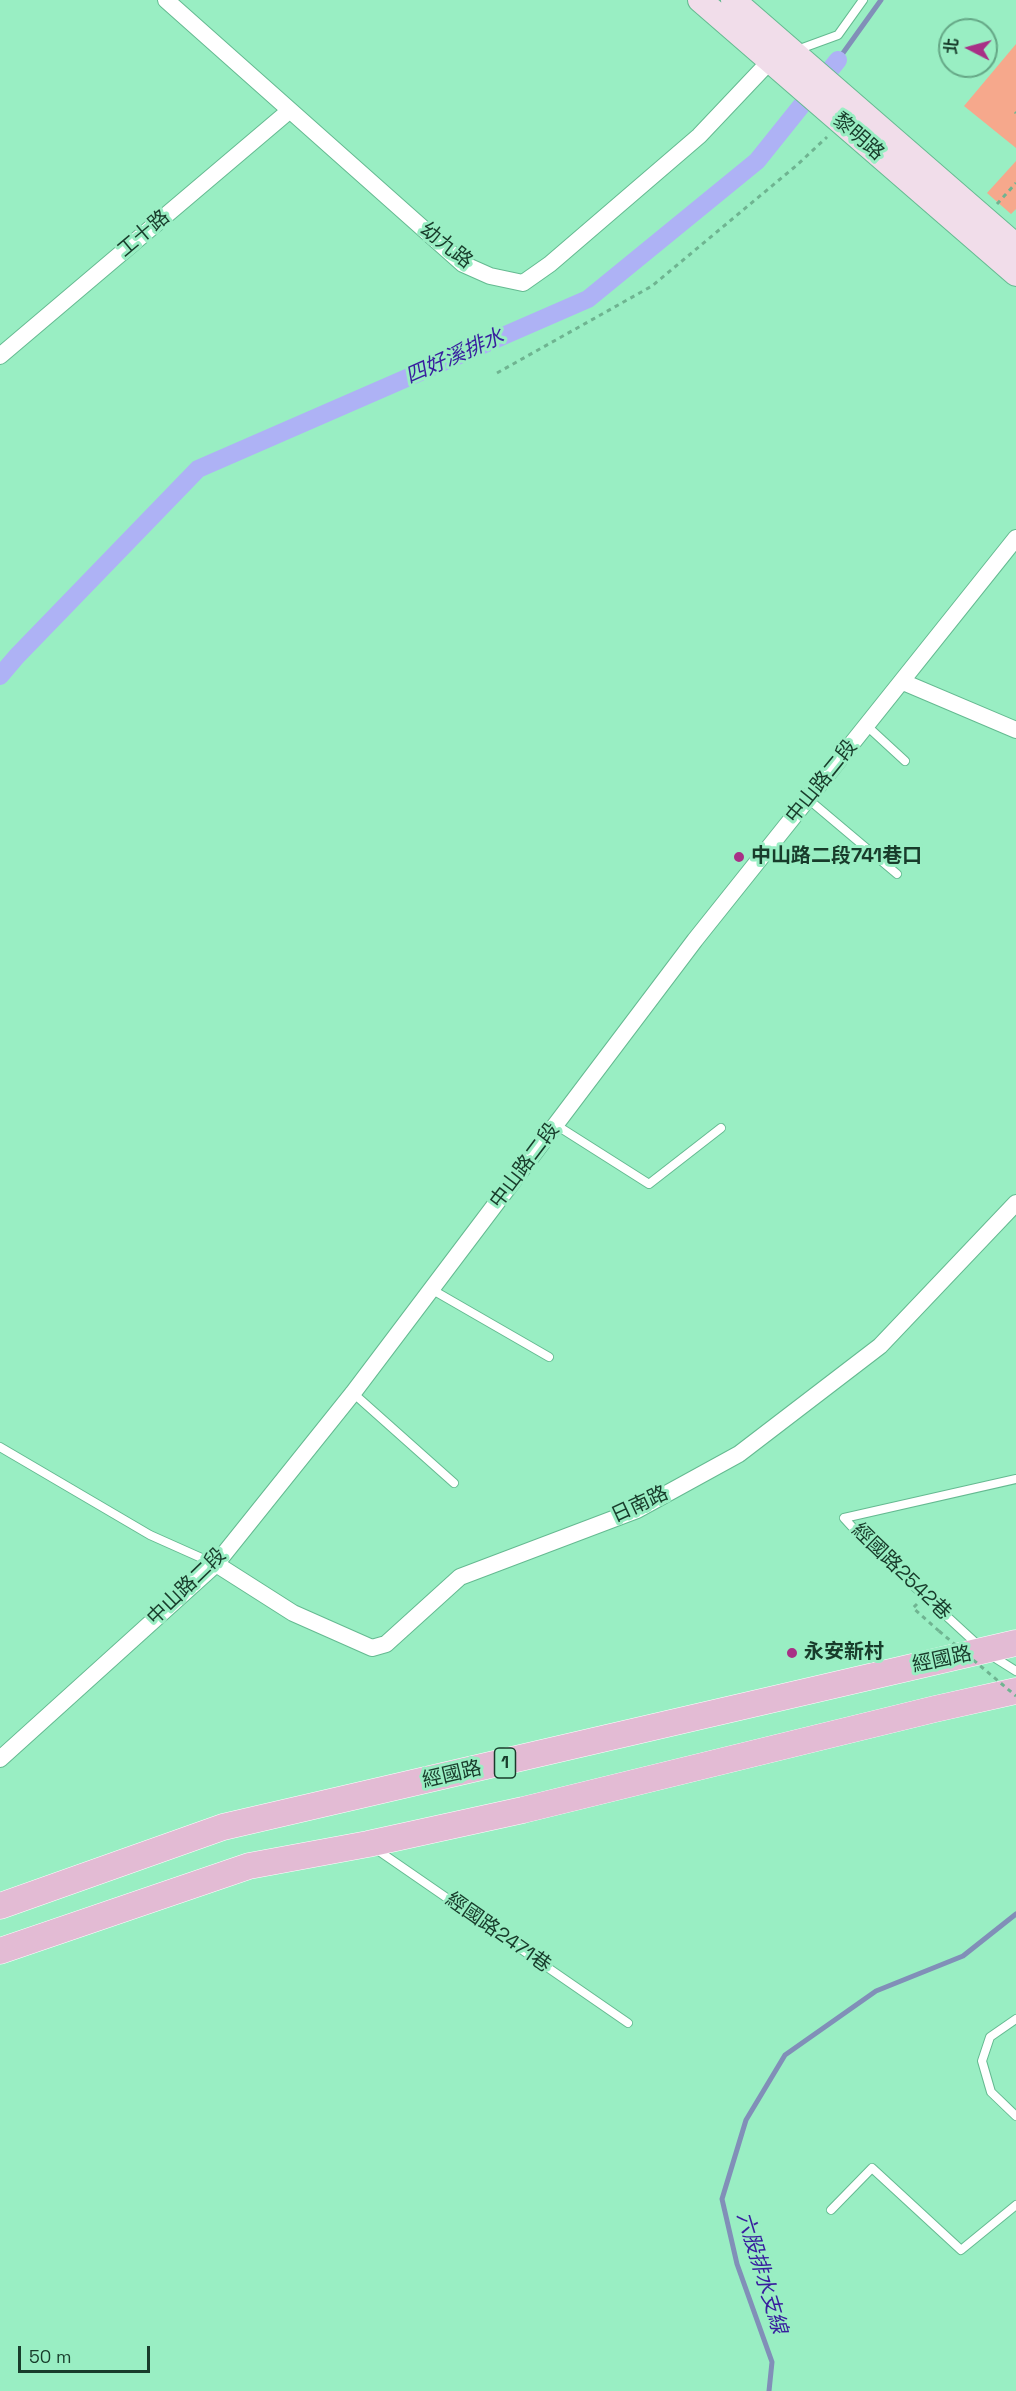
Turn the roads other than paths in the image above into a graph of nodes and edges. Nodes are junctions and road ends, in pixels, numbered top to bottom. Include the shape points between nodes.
1 (166, 0) edge
2 (700, 0) edge
3 (733, 0) edge
4 (862, 0) edge
5 (785, 59) junction
6 (289, 111) junction
7 (844, 115) junction
8 (1016, 246) edge
9 (1016, 274) edge
10 (0, 357) edge
11 (1013, 547) edge
12 (903, 682) junction
13 (867, 726) junction
14 (1016, 730) edge
15 (905, 760) dead end
16 (808, 799) junction
17 (897, 874) dead end
18 (556, 1125) junction
19 (721, 1128) dead end
20 (1016, 1203) edge
21 (431, 1289) junction
22 (549, 1357) dead end
23 (352, 1393) junction
24 (0, 1447) edge
25 (1016, 1479) edge
26 (453, 1484) dead end
27 (216, 1564) junction
28 (1016, 1643) edge
29 (984, 1651) junction
30 (1016, 1671) edge
31 (1016, 1694) edge
32 (0, 1758) edge
33 (368, 1844) junction
34 (0, 1906) edge
35 (0, 1951) edge
36 (1016, 2019) edge
37 (628, 2022) dead end
38 (1016, 2116) edge
39 (1016, 2205) edge
40 (831, 2210) dead end

1 - 6 street, 幼九路
2 - 5 street, 黎明路
3 - 5 street, 黎明路
4 - 5 lane via 838,35
5 - 6 street, 幼九路 via 550,264 523,283 490,276 463,264
5 - 7 street, 黎明路
6 - 10 street, 工十路
7 - 8 street, 黎明路
7 - 9 street, 黎明路
11 - 12 street, 中山路二段
12 - 13 street, 中山路二段
12 - 14 street
13 - 15 lane
13 - 16 street, 中山路二段
16 - 17 lane
16 - 18 street, 中山路二段 via 695,940
18 - 19 lane via 650,1184
18 - 21 street, 中山路二段
20 - 27 street, 日南路 via 880,1346 739,1454 637,1510 460,1576 386,1644 372,1648 293,1613
21 - 22 lane
21 - 23 street, 中山路二段
23 - 26 lane
23 - 27 street, 中山路二段
24 - 27 lane via 150,1535
25 - 29 lane, 經國路2542巷 via 844,1518
27 - 32 street, 中山路二段
28 - 29 main road, 經國路 / 1
29 - 30 lane, 經國路2542巷
29 - 34 main road, 經國路 / 1 via 223,1827
31 - 33 main road via 935,1709
33 - 35 main road via 249,1866
33 - 37 lane, 經國路2471巷
36 - 38 lane via 990,2037 982,2061 991,2092
39 - 40 lane via 961,2250 872,2168

